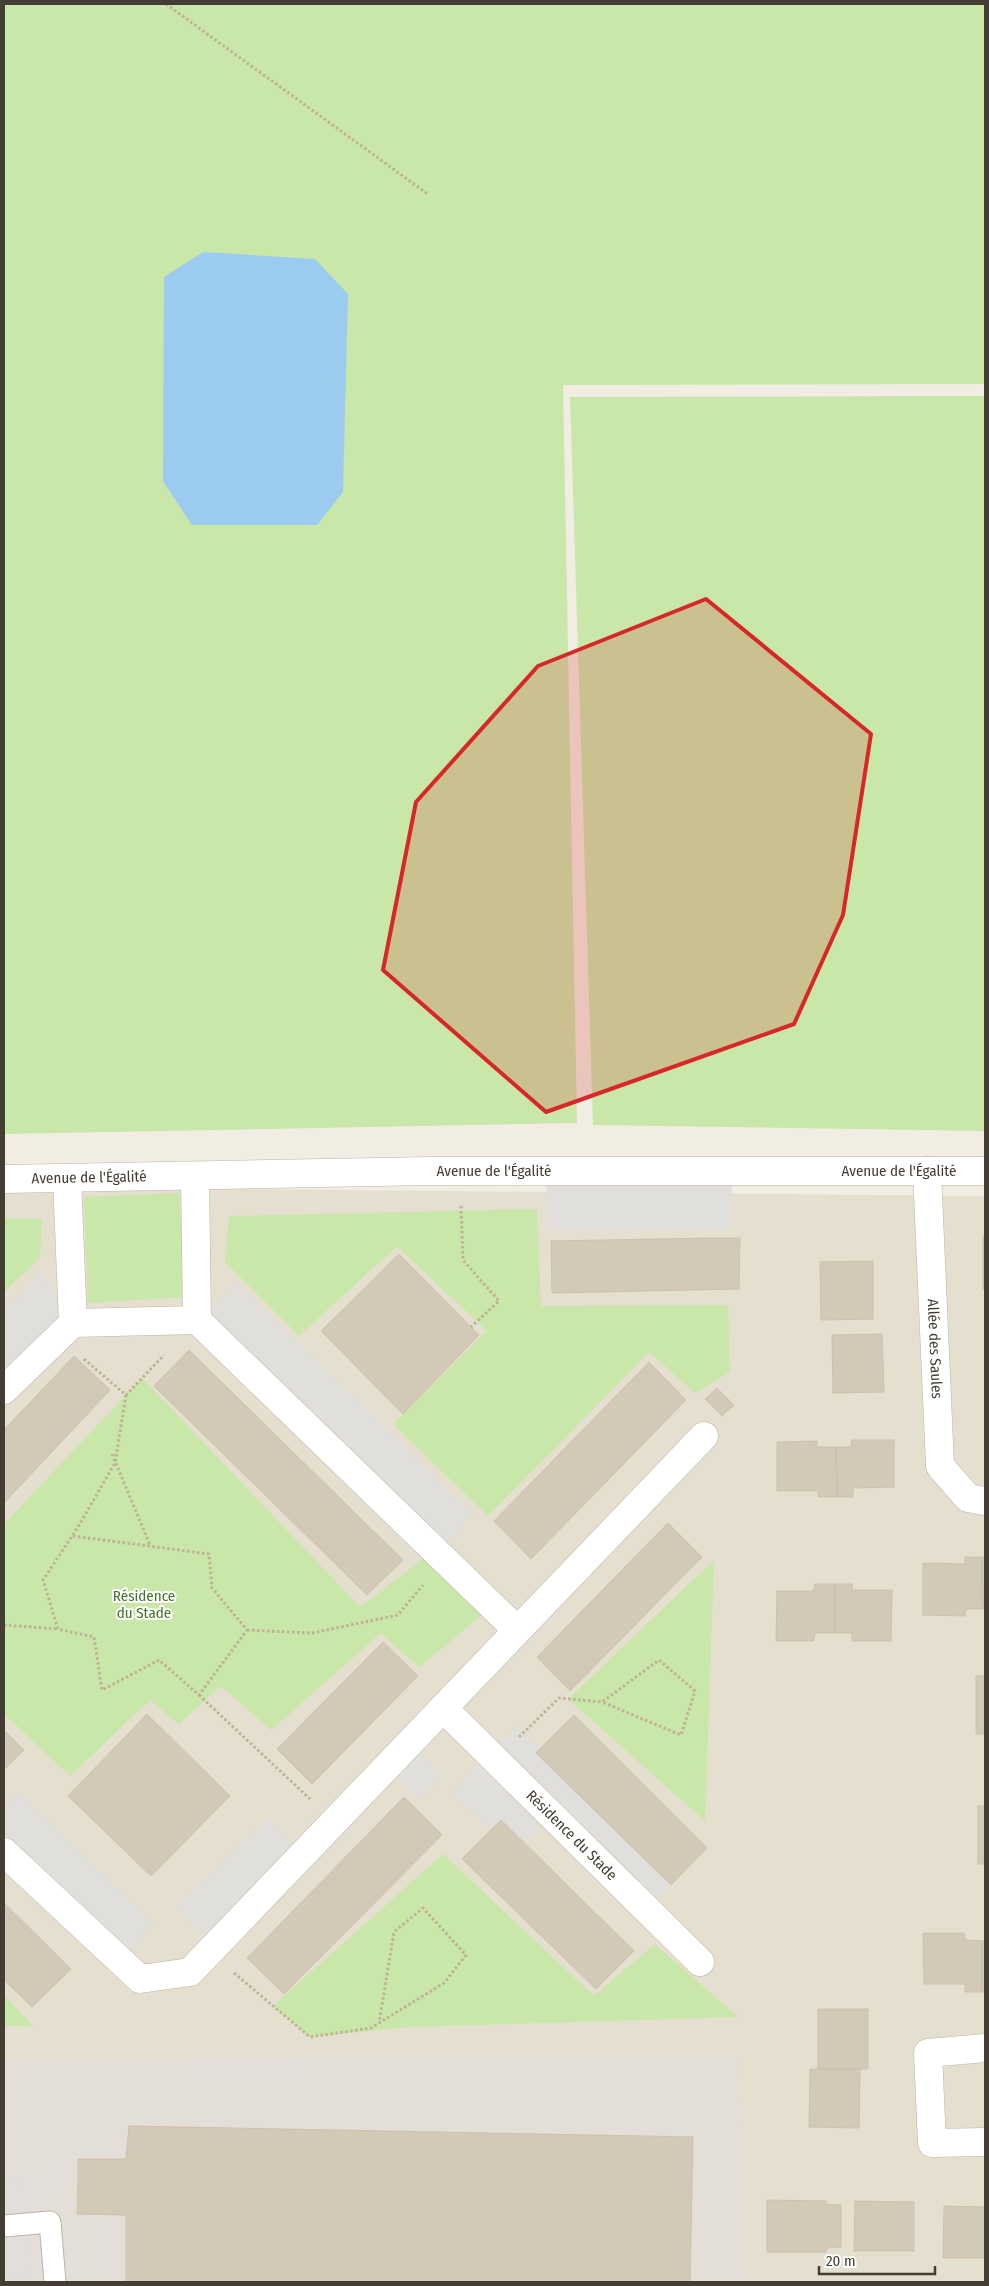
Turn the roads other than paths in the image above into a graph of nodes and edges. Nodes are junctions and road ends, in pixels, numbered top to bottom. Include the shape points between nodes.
1 (927, 1171) junction
2 (985, 1171) edge
3 (195, 1177) junction
4 (4, 1179) edge
5 (67, 1179) junction
6 (197, 1320) junction
7 (66, 1330) junction
8 (4, 1390) edge
9 (704, 1436) dead end
10 (985, 1501) edge
11 (517, 1630) junction
12 (443, 1708) junction
13 (4, 1852) edge
14 (700, 1962) dead end
15 (985, 2048) edge
16 (985, 2142) edge
17 (4, 2226) edge
18 (55, 2282) edge

1 - 2 street, Avenue de l'Égalité
1 - 3 street, Avenue de l'Égalité via 459,1171
1 - 10 street, Allée des Saules via 940,1466 968,1498
3 - 5 street, Avenue de l'Égalité
3 - 6 street
4 - 5 street, Avenue de l'Égalité
5 - 7 street
6 - 7 street
6 - 11 street
7 - 8 street
9 - 11 street
11 - 12 street
12 - 13 street via 190,1972 140,1979
12 - 14 street, Résidence du Stade
15 - 16 street via 928,2053 932,2143
17 - 18 lane via 50,2222

